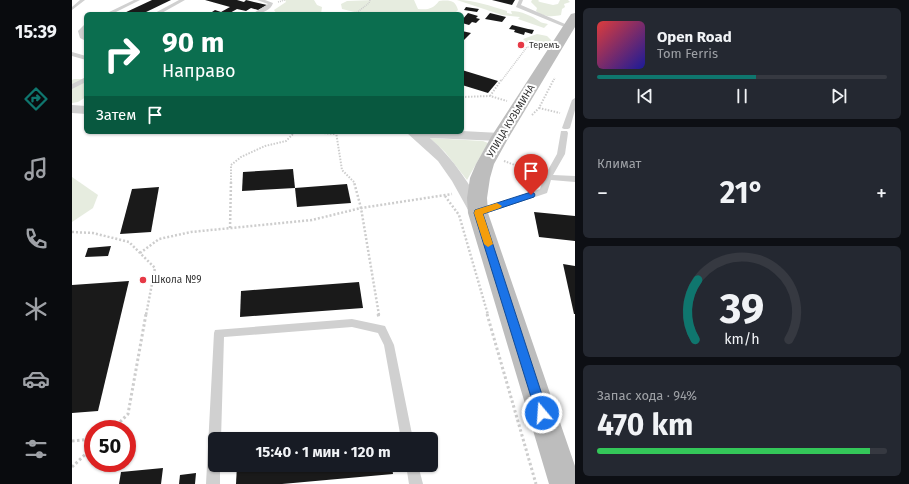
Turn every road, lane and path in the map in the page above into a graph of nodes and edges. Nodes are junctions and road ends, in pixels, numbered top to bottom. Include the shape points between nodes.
1 (83, 0) edge
2 (138, 0) edge
3 (183, 0) edge
4 (259, 0) edge
5 (370, 0) edge
6 (521, 0) edge
7 (72, 9) edge
8 (112, 12) edge
9 (160, 12) edge
10 (259, 12) edge
11 (358, 12) edge
12 (572, 22) edge
13 (84, 27) edge
14 (84, 38) edge
15 (557, 47) junction
16 (72, 54) edge
17 (84, 57) edge
18 (84, 80) edge
19 (72, 87) edge
20 (490, 96) dead end
21 (575, 100) edge
22 (72, 109) edge
23 (84, 110) edge
24 (293, 134) edge
25 (336, 134) edge
26 (413, 134) edge
27 (445, 134) edge
28 (500, 137) junction
29 (489, 156) junction
30 (548, 177) junction
31 (575, 179) edge
32 (445, 196) dead end
33 (478, 213) junction
34 (230, 228) junction
35 (72, 232) edge
36 (140, 253) junction
37 (122, 420) edge
38 (215, 432) edge
39 (406, 432) edge
40 (84, 440) edge
41 (72, 441) edge
42 (84, 456) edge
43 (72, 467) edge
44 (214, 472) edge
45 (413, 472) edge
46 (213, 484) edge
47 (416, 484) edge
48 (536, 484) edge
49 (565, 484) edge

1 - 7 lane
2 - 8 lane
3 - 9 lane
4 - 10 lane via 270,3 270,6
5 - 11 path via 370,3
6 - 12 lane via 518,6
12 - 15 main road, УЛИЦА КУЗЬМИНА
13 - 14 lane via 81,31
15 - 20 path via 527,47
15 - 28 main road, УЛИЦА КУЗЬМИНА
16 - 17 lane
18 - 19 lane
21 - 30 lane via 565,131 562,154
22 - 23 street
24 - 34 path via 286,141 265,146 240,157 231,165
25 - 34 path via 342,170 355,183 361,208 312,220
26 - 33 street via 426,140 439,153
27 - 28 street
28 - 29 main road, УЛИЦА КУЗЬМИНА
29 - 30 path
29 - 33 main road, УЛИЦА КУЗЬМИНА via 480,178
30 - 31 lane
30 - 33 lane via 544,191
32 - 48 path via 459,215
33 - 49 main road, УЛИЦА КУЗЬМИНА
34 - 36 path via 158,239
35 - 36 path via 93,233 129,242
36 - 37 path via 155,268 128,414
38 - 39 lane via 219,333 352,323 381,330 389,345
40 - 41 path
42 - 43 path
44 - 46 lane
45 - 47 lane

